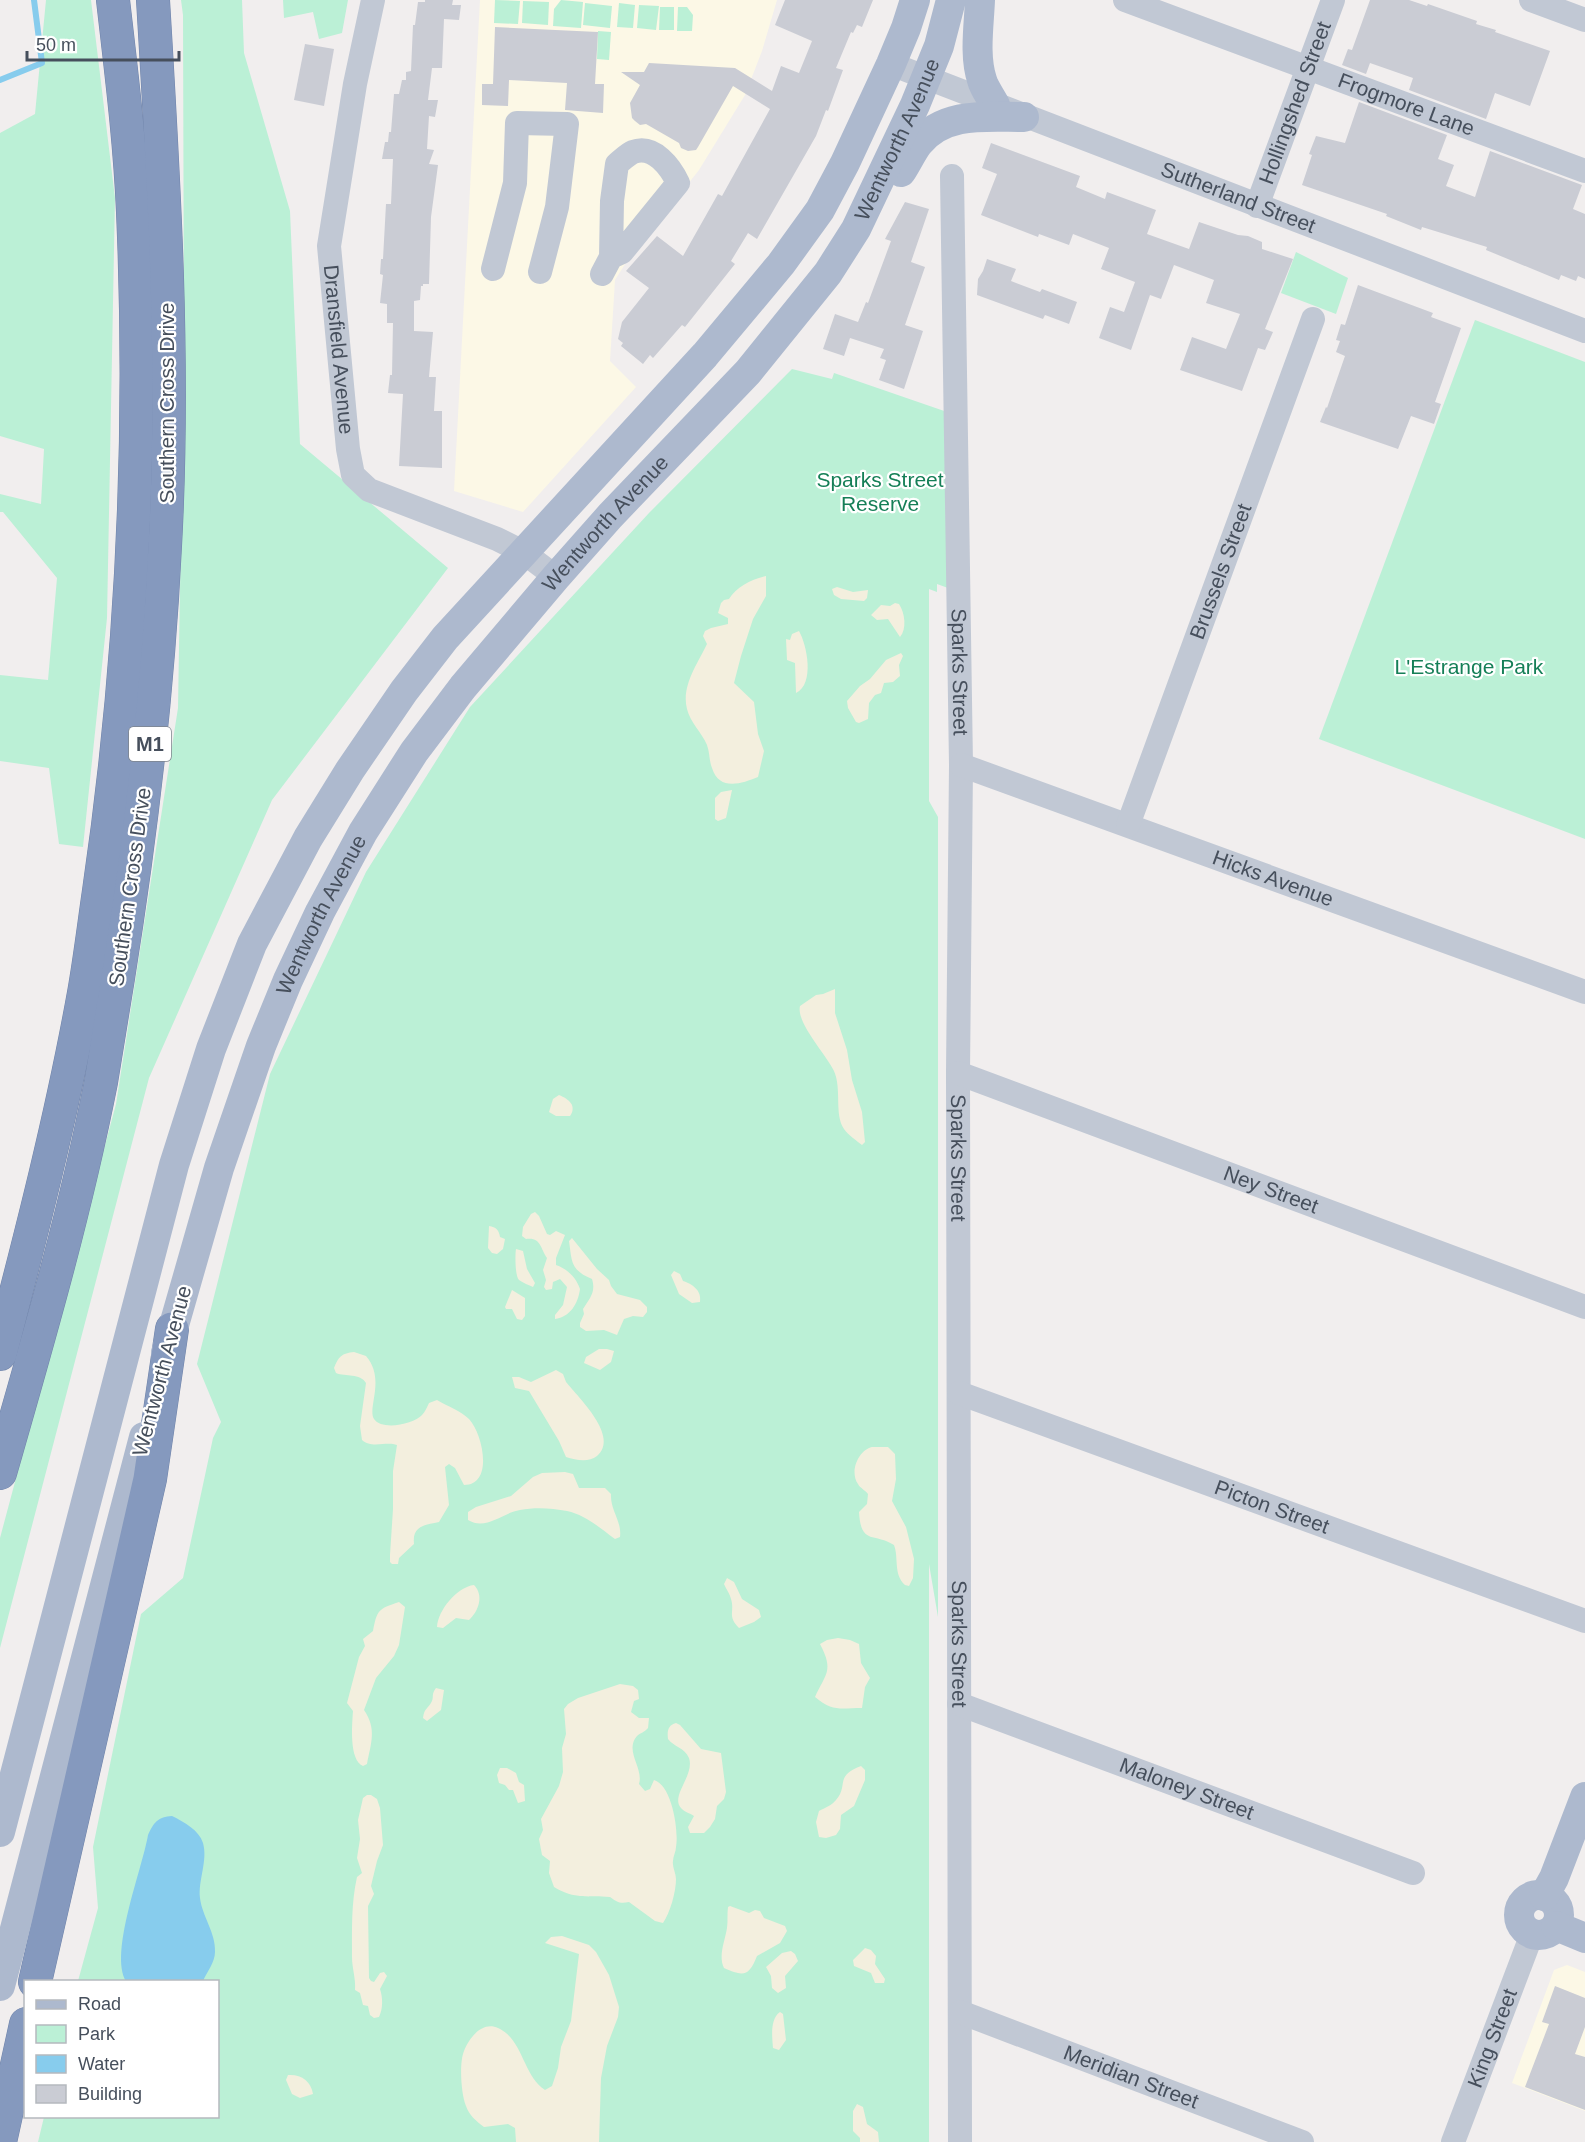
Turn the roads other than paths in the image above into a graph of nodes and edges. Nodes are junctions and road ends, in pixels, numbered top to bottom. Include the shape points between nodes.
1 (113, 0) edge
2 (153, 0) edge
3 (373, 0) edge
4 (915, 0) edge
5 (951, 0) edge
6 (980, 0) edge
7 (1125, 0) edge
8 (1332, 0) edge
9 (1531, 0) edge
10 (1585, 20) edge
11 (891, 64) junction
12 (1308, 67) junction
13 (926, 79) junction
14 (995, 105) junction
15 (1024, 117) junction
16 (1585, 171) edge
17 (952, 176) dead end
18 (1257, 206) junction
19 (856, 229) junction
20 (493, 269) dead end
21 (540, 272) dead end
22 (1313, 318) dead end
23 (1585, 331) edge
24 (523, 552) junction
25 (556, 577) junction
26 (961, 765) junction
27 (1128, 825) junction
28 (1585, 992) edge
29 (958, 1073) junction
30 (1585, 1306) edge
31 (172, 1329) junction
32 (0, 1354) edge
33 (959, 1393) junction
34 (0, 1473) edge
35 (1585, 1622) edge
36 (959, 1704) junction
37 (1585, 1797) edge
38 (0, 1832) edge
39 (1413, 1873) dead end
40 (1544, 1930) junction
41 (1585, 1938) edge
42 (35, 1980) edge
43 (0, 1986) edge
44 (960, 2012) junction
45 (24, 2033) edge
46 (0, 2142) edge
47 (960, 2142) edge
48 (1302, 2142) edge
49 (1453, 2142) edge

1 - 32 highway, Southern Cross Drive / M1 via 133,210 137,340 136,498 126,649 111,809 84,992 49,1165
2 - 34 highway, Southern Cross Drive / M1 via 165,187 169,383 165,545 150,742 101,1082 51,1290
3 - 24 street, Dransfield Avenue via 329,246 353,475 369,490
4 - 11 main road, Wentworth Avenue
5 - 13 main road, Wentworth Avenue
6 - 14 main road via 980,72
7 - 12 street, Frogmore Lane
8 - 12 street, Hollingshed Street
9 - 10 street
11 - 13 street, Sutherland Street
11 - 24 main road, Wentworth Avenue via 820,210 781,264 705,355
12 - 16 street, Frogmore Lane
12 - 18 street, Hollingshed Street
13 - 14 street, Sutherland Street
13 - 19 main road, Wentworth Avenue
14 - 15 street, Sutherland Street
15 - 18 street, Sutherland Street
15 - 19 main road via 965,118 942,124 919,143 890,190
17 - 26 street, Sparks Street
18 - 23 street, Sutherland Street
19 - 25 main road, Wentworth Avenue via 828,273 748,372
20 - 21 street via 515,183 517,123 567,124 557,207
22 - 27 street, Brussels Street
24 - 25 street, Dransfield Avenue
24 - 38 main road, Wentworth Avenue via 445,638 404,691 308,838 252,944 211,1049 174,1165
25 - 31 main road, Wentworth Avenue via 414,752 363,832 320,912 261,1046 219,1168
26 - 27 street, Hicks Avenue
26 - 29 street, Sparks Street
27 - 28 street, Hicks Avenue
29 - 30 street, Ney Street
29 - 33 street, Sparks Street
31 - 42 highway via 150,1479
31 - 43 main road, Wentworth Avenue
33 - 35 street, Picton Street
33 - 36 street, Sparks Street
36 - 39 street, Maloney Street
36 - 44 street, Sparks Street
37 - 40 main road via 1544,1896 1551,1899 1559,1917
40 - 41 main road
40 - 49 street, King Street
44 - 47 street, Sparks Street
44 - 48 street, Meridian Street
45 - 46 highway

